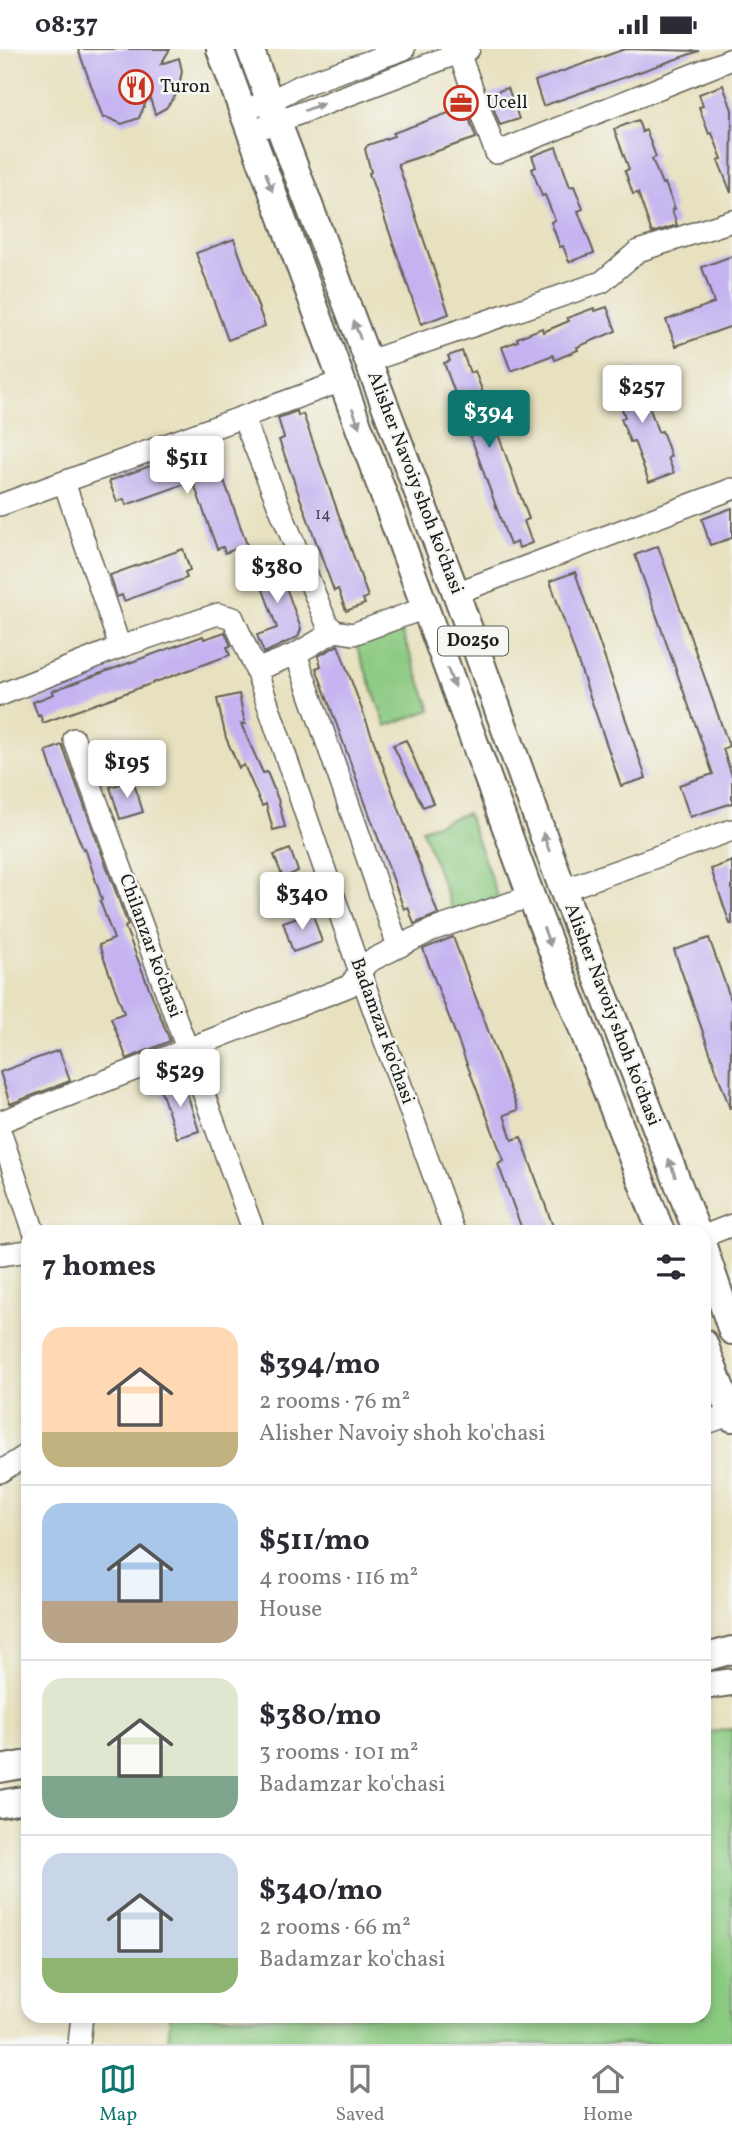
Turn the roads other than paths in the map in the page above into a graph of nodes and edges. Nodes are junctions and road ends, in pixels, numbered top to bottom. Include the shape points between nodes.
1 (219, 49) edge
2 (250, 49) edge
3 (404, 49) edge
4 (464, 51) edge
5 (732, 59) edge
6 (274, 112) junction
7 (247, 121) junction
8 (732, 221) edge
9 (369, 361) junction
10 (342, 381) junction
11 (243, 418) junction
12 (64, 482) junction
13 (732, 489) edge
14 (0, 505) edge
15 (456, 593) junction
16 (425, 607) junction
17 (335, 631) junction
18 (120, 646) junction
19 (296, 654) junction
20 (256, 670) junction
21 (0, 695) edge
22 (74, 739) dead end
23 (732, 830) edge
24 (563, 890) junction
25 (531, 896) junction
26 (398, 946) junction
27 (360, 972) junction
28 (188, 1051) junction
29 (0, 1122) edge
30 (0, 1131) edge
31 (32, 1225) edge
32 (251, 1225) edge
33 (451, 1225) edge
34 (658, 1225) edge
35 (694, 1225) edge
36 (732, 1226) edge
37 (711, 1234) edge
38 (21, 1252) edge
39 (0, 1255) edge
40 (711, 1270) edge
41 (732, 1331) edge
42 (711, 1361) edge
43 (732, 1416) edge
44 (711, 1422) edge
45 (21, 1458) edge
46 (0, 1472) edge
47 (732, 1650) edge
48 (711, 1656) edge
49 (732, 1682) edge
50 (711, 1685) edge
51 (21, 1765) edge
52 (0, 1769) edge
53 (21, 1800) edge
54 (0, 1804) edge
55 (81, 2023) edge
56 (79, 2044) edge

1 - 7 main road, Alisher Navoiy shoh ko'chasi / D025o
2 - 6 main road, Alisher Navoiy shoh ko'chasi / D025o
3 - 6 street via 302,85
4 - 5 street via 496,153
6 -> 4 street via 306,110
6 - 7 street
9 -> 6 main road, Alisher Navoiy shoh ko'chasi / D025o
7 -> 10 main road, Alisher Navoiy shoh ko'chasi / D025o
8 - 9 street via 638,251 602,282
9 - 15 main road, Alisher Navoiy shoh ko'chasi / D025o
10 - 11 street
10 -> 16 main road, Alisher Navoiy shoh ko'chasi / D025o
11 - 12 street
11 - 17 street via 327,624
12 - 14 street
12 - 18 street
13 - 15 street
24 -> 15 main road, Alisher Navoiy shoh ko'chasi / D025o
16 - 17 street via 353,634
16 -> 25 main road, Alisher Navoiy shoh ko'chasi / D025o
17 - 19 street
18 - 20 street, Badamzar ko'chasi via 218,614 233,618
18 - 21 street
19 - 20 street
19 - 26 street
20 - 27 street, Badamzar ko'chasi
22 - 28 street, Chilanzar ko'chasi
23 - 24 street
35 -> 24 main road, Alisher Navoiy shoh ko'chasi / D025o
25 - 26 street
25 -> 34 main road, Alisher Navoiy shoh ko'chasi / D025o
26 - 27 street via 368,962
27 - 28 street via 349,986
27 - 33 street, Badamzar ko'chasi
28 - 29 street
28 - 32 street, Chilanzar ko'chasi
30 - 31 street
36 - 37 street
38 - 39 street
40 - 41 main road
42 - 43 main road
43 - 44 street
45 - 46 street
47 - 48 main road
49 - 50 main road
51 - 52 main road
53 - 54 main road
55 - 56 street

